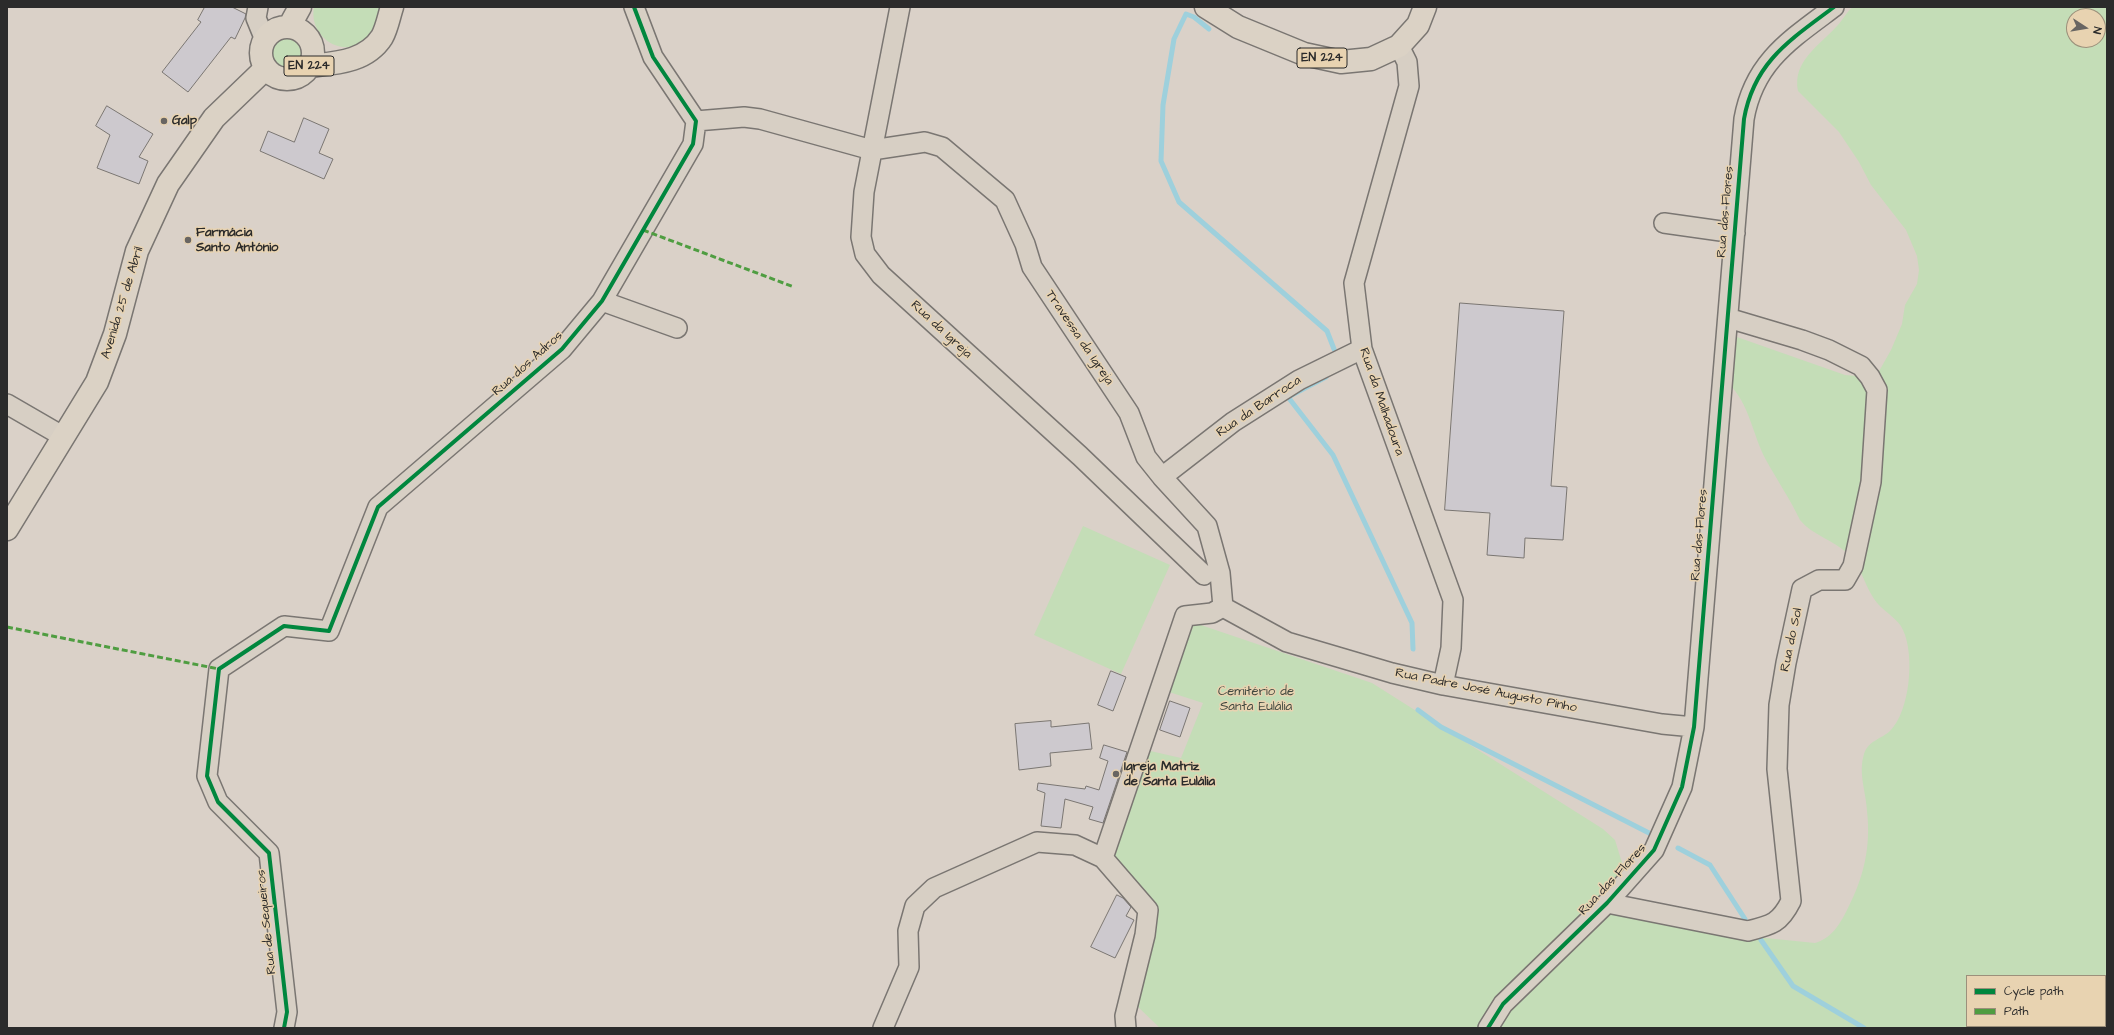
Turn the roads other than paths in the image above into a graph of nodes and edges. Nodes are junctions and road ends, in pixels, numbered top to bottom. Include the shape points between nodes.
1 (258, 7) edge
2 (300, 7) edge
3 (392, 7) edge
4 (634, 7) edge
5 (900, 7) edge
6 (1206, 7) edge
7 (1425, 7) edge
8 (1834, 7) edge
9 (289, 27) junction
10 (265, 40) junction
11 (310, 41) junction
12 (1400, 46) junction
13 (350, 61) junction
14 (309, 66) junction
15 (266, 68) junction
16 (696, 121) junction
17 (872, 150) junction
18 (1664, 223) dead end
19 (1735, 233) junction
20 (602, 301) junction
21 (1728, 318) junction
22 (677, 328) dead end
23 (1362, 349) junction
24 (7, 404) edge
25 (64, 437) junction
26 (1162, 477) junction
27 (7, 529) edge
28 (1204, 575) dead end
29 (1223, 607) junction
30 (219, 669) joint
31 (1443, 685) junction
32 (1694, 727) junction
33 (1103, 858) junction
34 (1607, 903) junction
35 (284, 1028) edge
36 (883, 1028) edge
37 (1126, 1028) edge
38 (1488, 1028) edge

1 - 10 street via 256,18
2 - 9 main road
3 - 13 main road, EN 224 via 382,36 368,52
4 - 16 street via 653,57
5 - 17 street, Rua da Igreja
6 - 12 main road, EN 224 via 1238,27 1311,56 1341,62 1371,59
7 - 12 main road, EN 224 via 1418,25
8 - 19 street, Rua das Flores via 1771,58 1756,79 1744,119
9 - 10 main road via 275,30
9 - 11 main road, EN 224 via 298,29
10 - 15 main road, EN 224 via 261,54
11 - 13 main road, EN 224
11 - 14 main road, EN 224 via 313,49
12 - 23 street, Rua da Malhadoura via 1407,62 1409,86 1354,283
13 - 14 main road, EN 224
14 - 15 main road, EN 224 via 304,73 288,79 276,76
15 - 25 main road, Avenida 25 de Abril via 214,118 168,184 137,251 115,334 97,382
16 - 17 street via 744,118 760,120
16 - 20 street, Rua dos Adros via 693,144
17 - 26 street, Travessa da Igreja via 925,142 942,148 1005,200 1025,244 1032,267 1129,413 1146,457
17 - 28 street, Rua da Igreja via 864,192 861,237 865,254 881,275 1080,456
18 - 19 street
19 - 21 street, Rua das Flores
20 - 22 street
20 - 30 street, Rua dos Adros via 562,349 378,507 329,631 284,626
21 - 32 street, Rua das Flores
21 - 34 street, Rua do Sol via 1829,350 1861,366 1877,390 1871,482 1853,566 1845,580 1820,580 1802,589 1786,663 1779,705 1777,769 1791,901 1783,916 1766,926 1748,930
23 - 26 street, Rua da Barroca via 1292,384 1233,422
23 - 31 street, Rua da Malhadoura via 1453,600 1451,648
24 - 25 street
25 - 27 main road, Avenida 25 de Abril
26 - 29 street, Travessa da Igreja via 1207,526 1220,573
29 - 31 street, Rua Padre José Augusto Pinho via 1287,642
29 - 33 street via 1212,613 1185,616
30 - 35 street, Rua de Sequeiros via 207,776 218,802 269,853 287,1012
31 - 32 street, Rua Padre José Augusto Pinho via 1662,724
32 - 34 street, Rua das Flores via 1682,787 1654,850
33 - 36 street via 1075,845 1037,842 934,888 915,906 908,931 909,968
33 - 37 street via 1148,910 1145,935 1125,1016
34 - 38 street, Rua das Flores via 1503,1004

